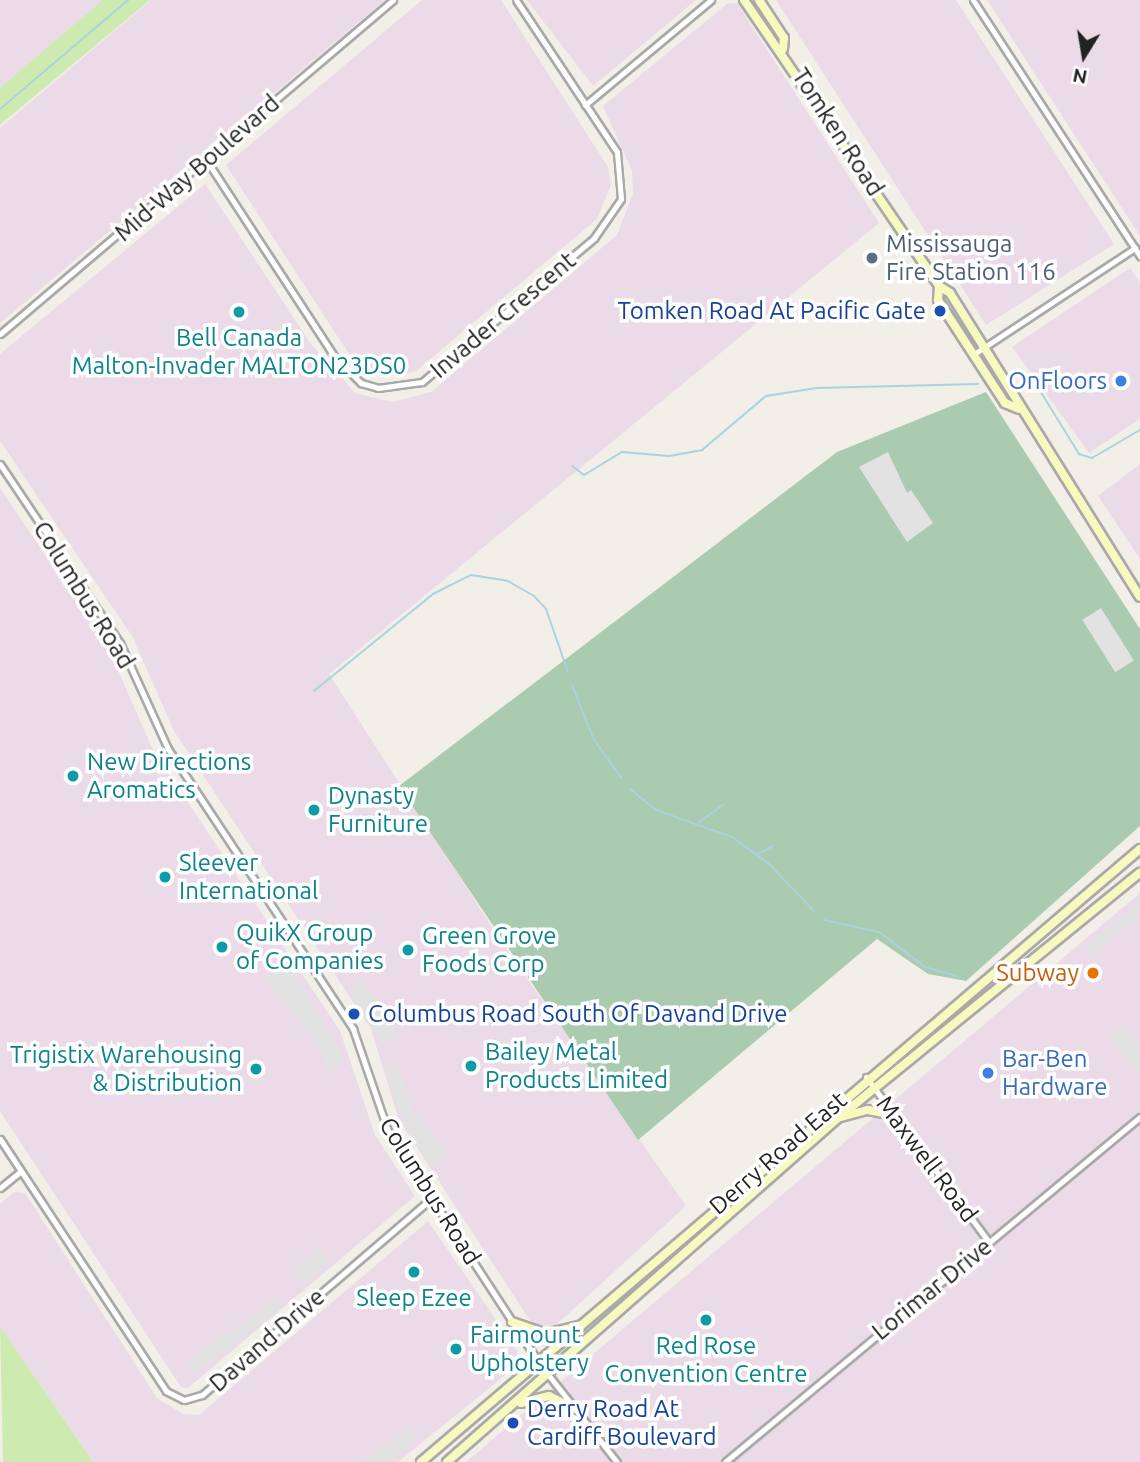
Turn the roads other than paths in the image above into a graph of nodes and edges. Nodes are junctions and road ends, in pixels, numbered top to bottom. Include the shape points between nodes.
1 (393, 0) edge
2 (516, 0) edge
3 (711, 0) edge
4 (744, 0) edge
5 (760, 0) edge
6 (973, 0) edge
7 (783, 49) junction
8 (585, 105) junction
9 (207, 161) junction
10 (1135, 248) junction
11 (1140, 256) edge
12 (939, 286) junction
13 (0, 334) edge
14 (985, 347) junction
15 (974, 354) junction
16 (1019, 409) junction
17 (0, 464) edge
18 (1140, 597) edge
19 (1140, 849) edge
20 (1140, 873) edge
21 (866, 1077) junction
22 (875, 1089) junction
23 (894, 1115) junction
24 (1140, 1117) edge
25 (838, 1118) junction
26 (0, 1139) edge
27 (21, 1171) junction
28 (0, 1188) edge
29 (431, 1199) junction
30 (989, 1242) junction
31 (512, 1322) junction
32 (584, 1324) junction
33 (539, 1363) junction
34 (548, 1375) junction
35 (512, 1407) junction
36 (578, 1410) junction
37 (421, 1462) edge
38 (447, 1462) edge
39 (617, 1462) edge
40 (725, 1462) edge

1 - 9 street, Mid-Way Boulevard
2 - 8 street
3 - 8 street
4 - 7 main road, Tomken Road
5 - 7 main road, Tomken Road via 784,38
6 - 10 street
7 - 12 main road, Tomken Road
8 - 9 street, Invader Crescent via 617,152 622,182 616,212 594,238 409,388 361,383 335,358
9 - 13 street, Mid-Way Boulevard
10 - 11 street
10 - 14 street
12 - 14 main road, Tomken Road via 950,293
12 - 15 main road, Tomken Road via 939,300
14 - 15 street
14 - 16 main road, Tomken Road
15 - 16 main road, Tomken Road via 1005,403
16 - 18 main road, Tomken Road
17 - 29 street, Columbus Road via 121,643 168,749 353,1029 388,1131
19 - 21 main road, Derry Road East
20 - 22 main road, Derry Road East
21 - 22 street, Maxwell Road
21 - 32 main road, Derry Road East
22 - 23 street, Maxwell Road
22 - 25 main road, Derry Road East
23 - 25 main road via 869,1110
23 - 30 street, Maxwell Road
24 - 30 street, Lorimar Drive
25 - 34 main road, Derry Road East
26 - 27 street, Davand Drive
27 - 28 street
27 - 29 street, Davand Drive via 166,1391 184,1400 202,1395
29 - 31 street, Columbus Road
30 - 40 street, Lorimar Drive
31 - 32 main road via 546,1334
31 - 33 street, Columbus Road
32 - 33 main road, Derry Road East
33 - 34 street, Columbus Road
33 - 37 main road, Derry Road East
34 - 35 main road, Derry Road East
34 - 36 street, Columbus Road
35 - 36 main road via 549,1396
35 - 38 main road, Derry Road East
36 - 39 street, Columbus Road

